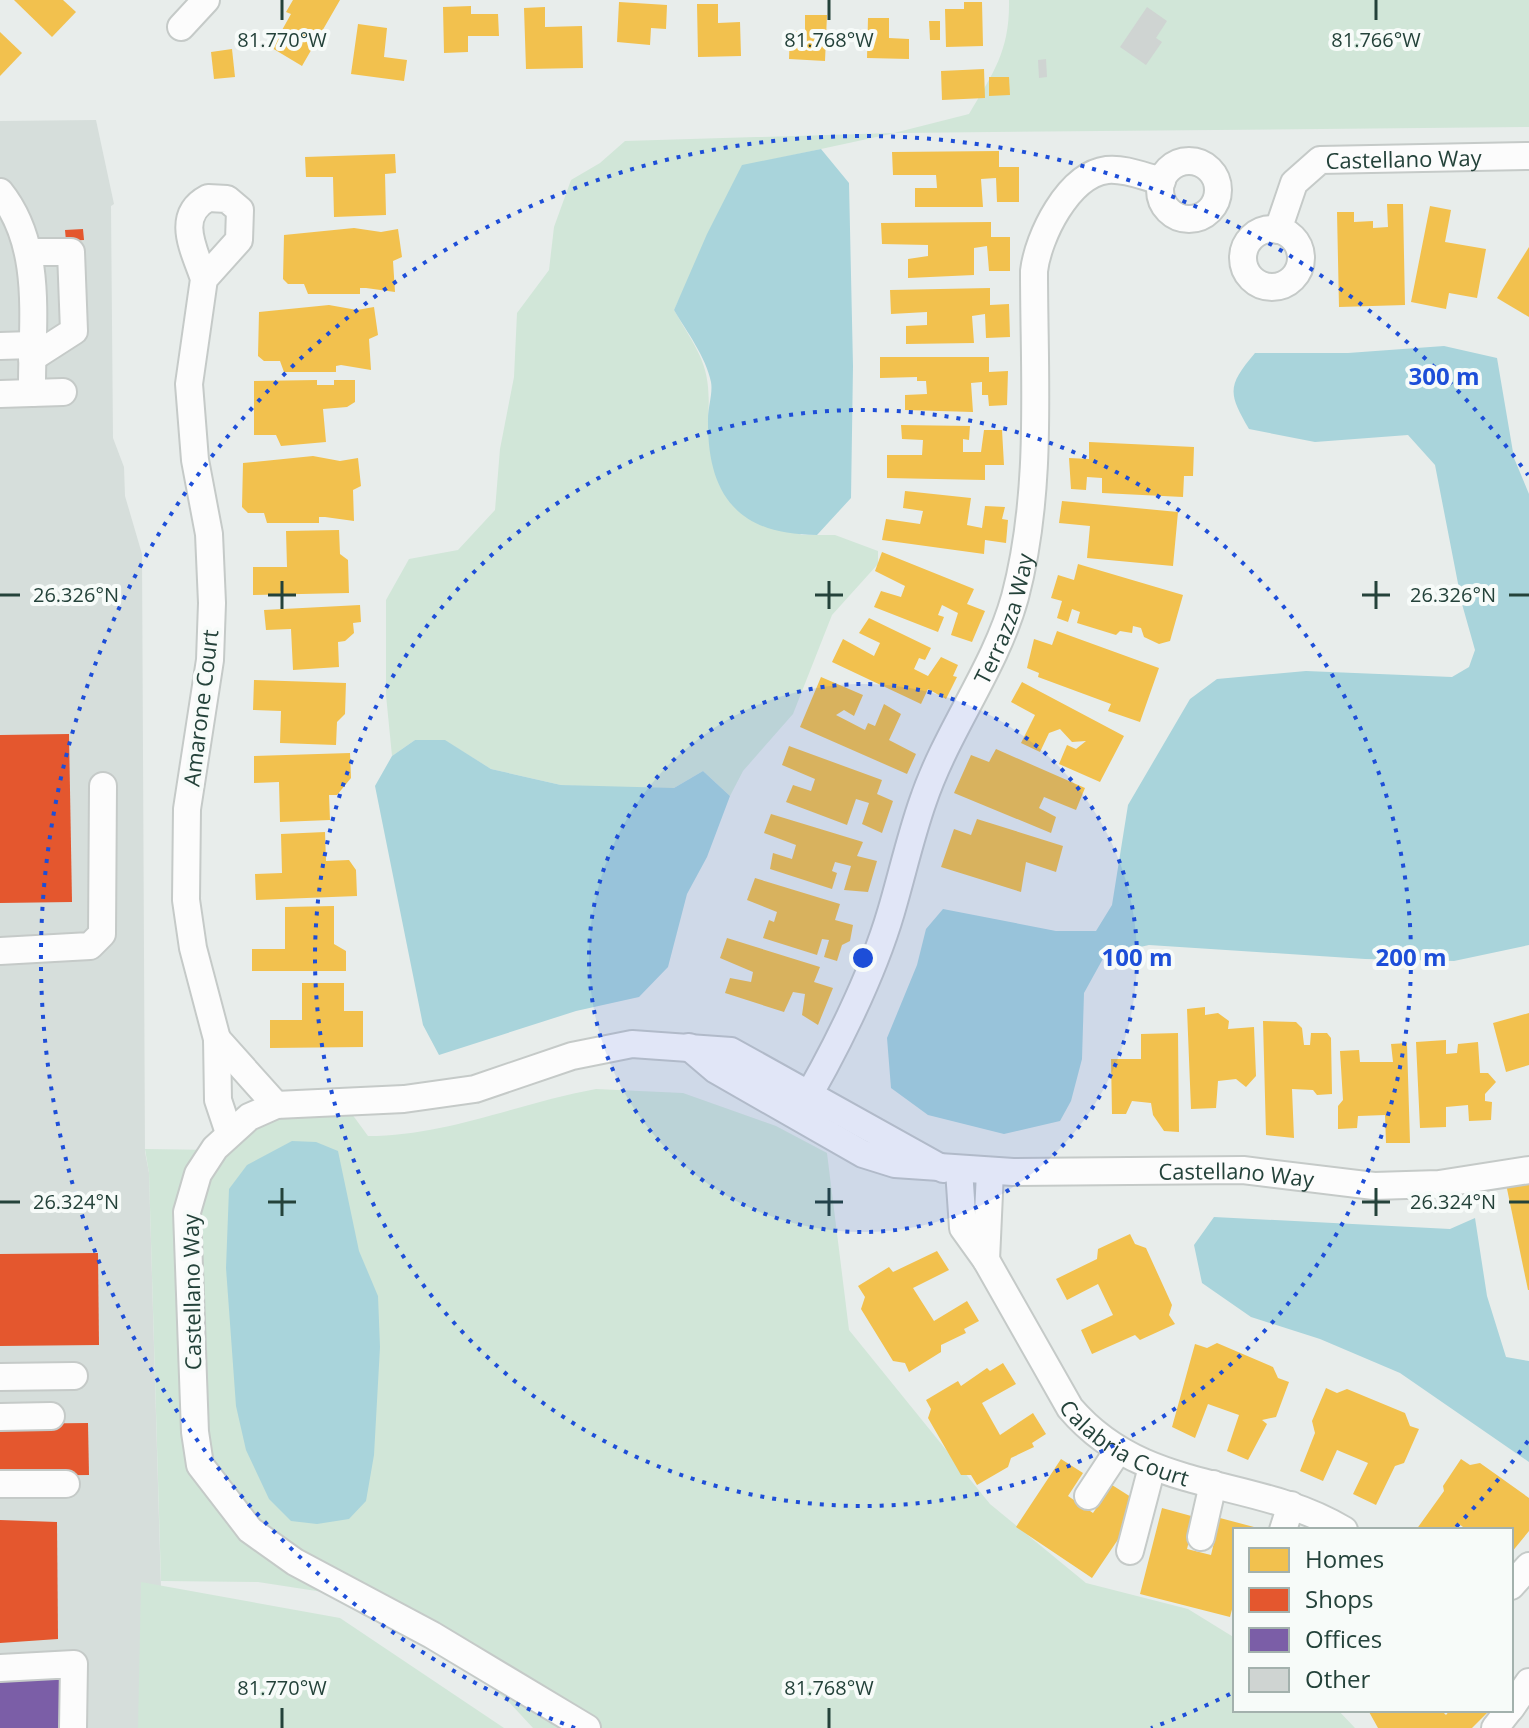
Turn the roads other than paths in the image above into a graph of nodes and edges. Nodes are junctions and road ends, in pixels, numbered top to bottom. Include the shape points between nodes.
1 (206, 0) edge
2 (181, 27) dead end
3 (1528, 156) edge
4 (1162, 181) dead end
5 (0, 192) edge
6 (1278, 230) dead end
7 (31, 252) junction
8 (204, 279) dead end
9 (0, 346) edge
10 (32, 351) junction
11 (63, 392) dead end
12 (32, 393) junction
13 (0, 394) edge
14 (103, 786) dead end
15 (5, 950) edge
16 (217, 1039) junction
17 (803, 1104) junction
18 (276, 1105) junction
19 (229, 1133) junction
20 (951, 1169) junction
21 (1529, 1170) edge
22 (990, 1171) junction
23 (986, 1260) junction
24 (74, 1376) dead end
25 (0, 1377) edge
26 (51, 1416) dead end
27 (0, 1417) edge
28 (1117, 1452) junction
29 (1152, 1467) junction
30 (0, 1484) edge
31 (66, 1484) dead end
32 (1213, 1484) junction
33 (1090, 1491) dead end
34 (1287, 1518) edge
35 (1334, 1528) edge
36 (1202, 1534) dead end
37 (1136, 1537) dead end
38 (0, 1668) edge
39 (73, 1728) edge
40 (587, 1728) edge

1 - 2 street
3 - 6 street, Castellano Way via 1320,160 1294,183
4 - 17 street, Terrazza Way via 1104,170 1074,188 1038,244 1035,459 1014,598 991,659 935,766 907,845 891,914 858,997
5 - 7 street via 15,210
7 - 10 street
7 - 10 street via 71,252 74,331
8 - 16 street, Amarone Court via 189,384 195,460 209,534 210,660 192,765 185,855 193,948
9 - 10 street
10 - 12 street
11 - 12 street
12 - 13 street
14 - 15 street via 102,934 90,946
16 - 18 street
16 - 19 street via 218,1100
17 - 18 street, Castellano Way via 716,1070 689,1047 632,1044 572,1056 475,1089
17 - 20 street, Castellano Way via 863,1154 895,1164
18 - 19 street, Castellano Way
19 - 40 street, Castellano Way via 198,1174 187,1212 200,1465 250,1530 295,1562 472,1657
20 - 22 street, Castellano Way
20 - 23 street, Calabria Court via 963,1228
21 - 22 street, Castellano Way via 1439,1184 1374,1186 1243,1170
22 - 23 street
23 - 28 street, Calabria Court via 1070,1408
24 - 25 street
26 - 27 street
28 - 29 street, Calabria Court
28 - 33 street
29 - 32 street, Calabria Court
29 - 37 street
30 - 31 street
32 - 34 street, Calabria Court
32 - 36 street
34 - 35 street, Calabria Court
38 - 39 street via 74,1664

